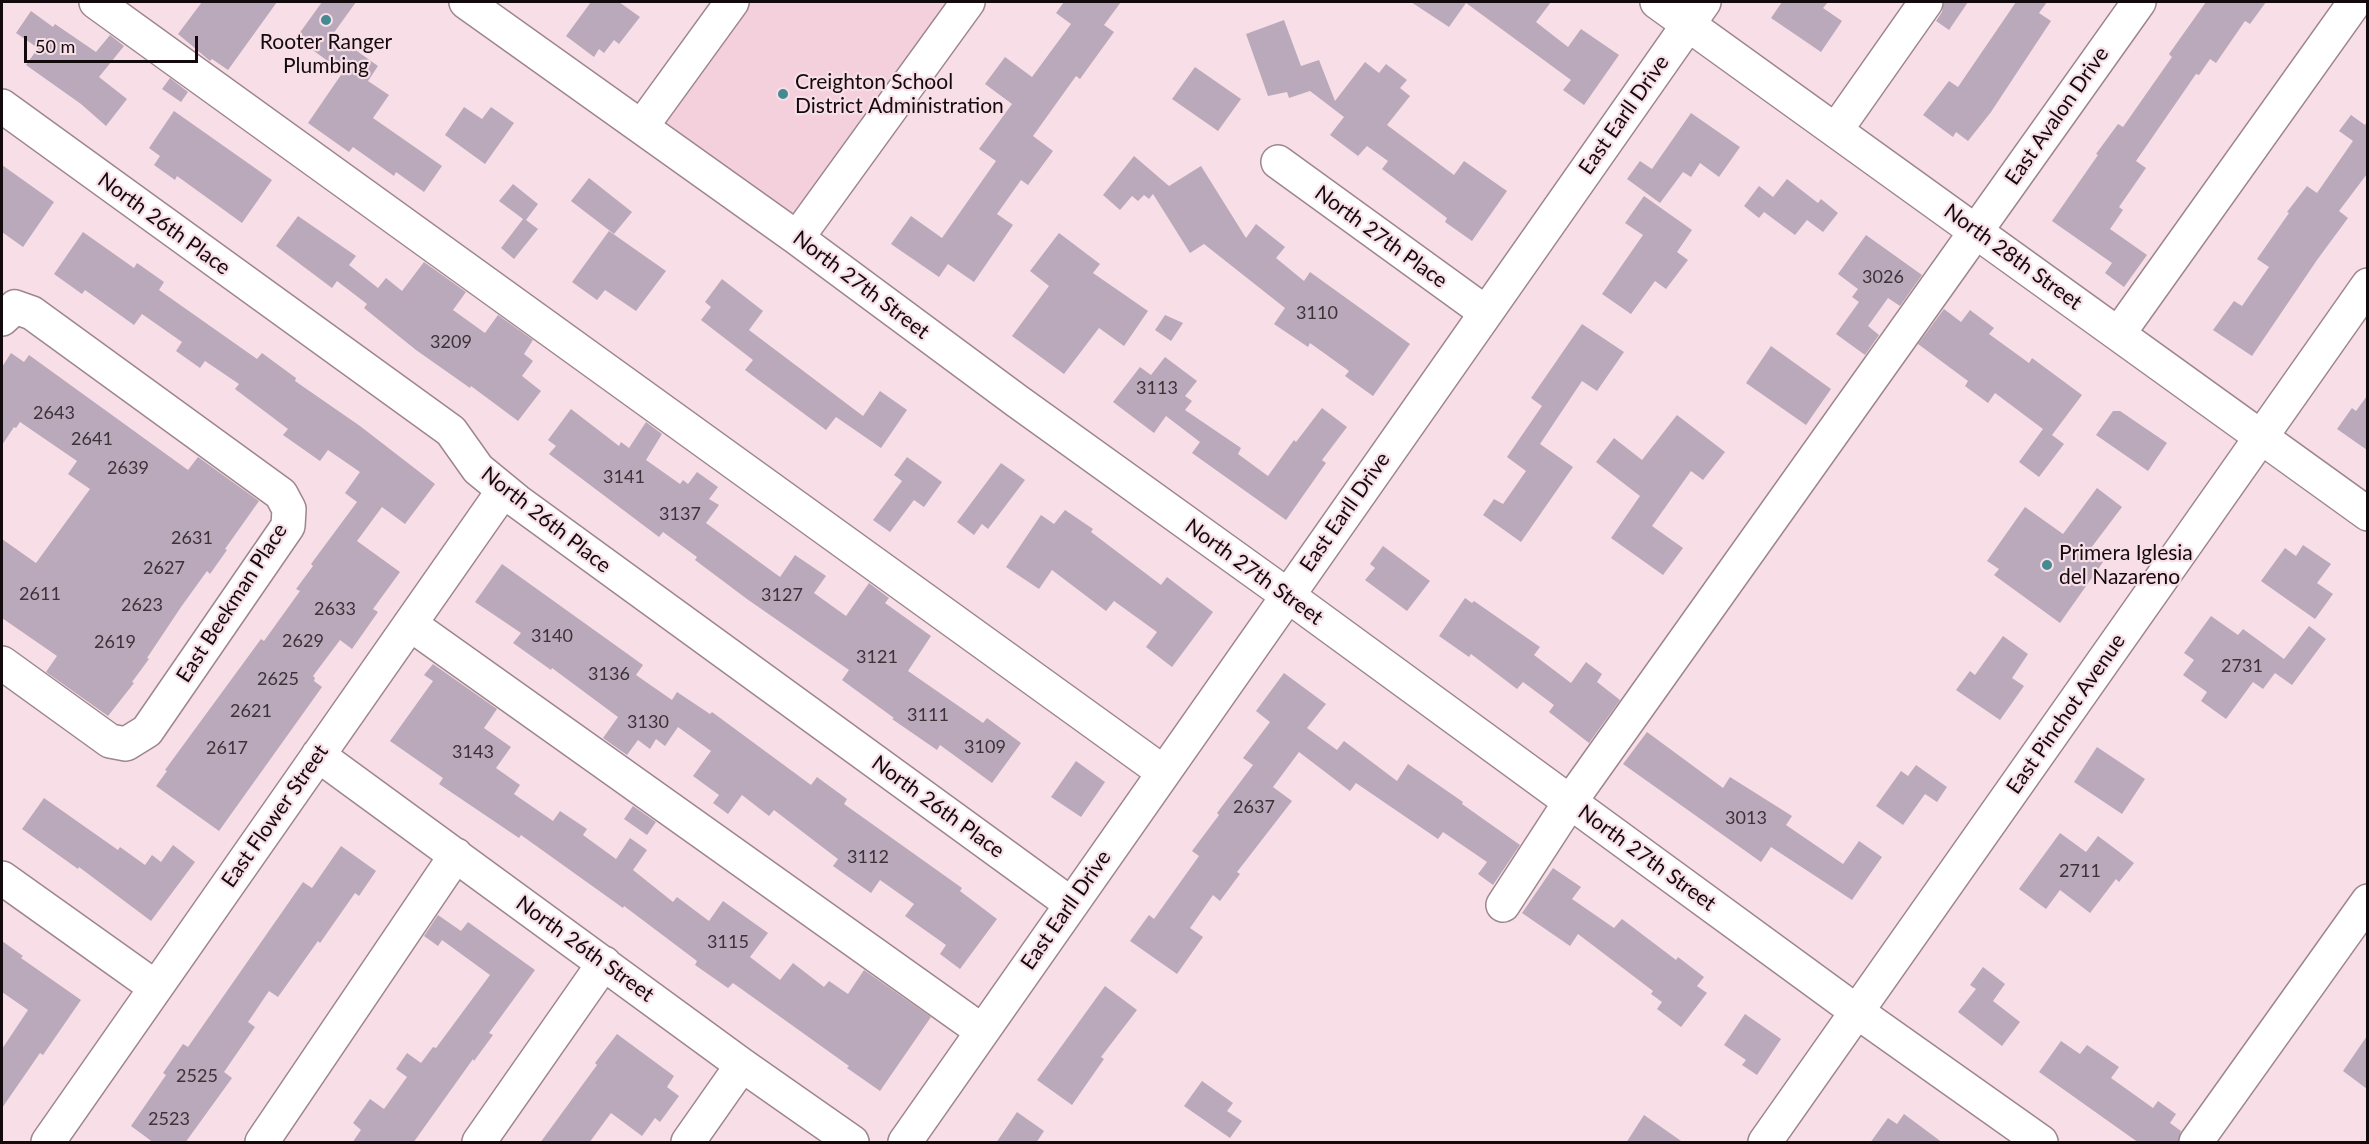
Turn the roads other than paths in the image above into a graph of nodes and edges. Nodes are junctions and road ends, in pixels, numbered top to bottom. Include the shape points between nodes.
1 (96, 2) edge
2 (466, 2) edge
3 (732, 2) edge
4 (968, 2) edge
5 (1657, 2) edge
6 (1926, 2) edge
7 (2139, 2) edge
8 (2355, 2) edge
9 (1696, 13) edge
10 (2, 106) edge
11 (642, 126) junction
12 (1836, 130) junction
13 (1278, 162) dead end
14 (1976, 231) junction
15 (797, 238) junction
16 (2367, 285) edge
17 (1485, 312) junction
18 (2, 319) edge
19 (2119, 333) junction
20 (2262, 437) junction
21 (503, 491) junction
22 (2364, 505) edge
23 (1287, 595) junction
24 (410, 624) junction
25 (2, 663) edge
26 (318, 755) junction
27 (1163, 772) junction
28 (1570, 802) junction
29 (456, 855) junction
30 (2, 878) edge
31 (2367, 901) edge
32 (1071, 904) junction
33 (1503, 905) dead end
34 (604, 963) junction
35 (155, 987) junction
36 (1856, 1011) junction
37 (982, 1031) junction
38 (742, 1065) junction
39 (48, 1143) edge
40 (262, 1143) edge
41 (479, 1143) edge
42 (688, 1143) edge
43 (852, 1143) edge
44 (905, 1143) edge
45 (1765, 1143) edge
46 (2041, 1143) edge
47 (2196, 1143) edge

1 - 27 street
2 - 11 street, North 27th Street
3 - 11 street
4 - 15 street
5 - 9 street, North 28th Street
6 - 12 street
7 - 14 street, East Avalon Drive
8 - 19 street
9 - 12 street, North 28th Street
9 - 17 street, East Earll Drive
10 - 21 street, North 26th Place via 451,431 478,469
11 - 15 street, North 27th Street
12 - 14 street, North 28th Street
13 - 17 street, North 27th Place
14 - 19 street, North 28th Street
14 - 28 street, East Avalon Drive
15 - 23 street, North 27th Street
16 - 20 street, East Pinchot Avenue
17 - 23 street, East Earll Drive
18 - 25 street, East Beekman Place via 15,308 32,312 280,494 289,509 288,526 147,731 126,744 110,741
19 - 20 street, North 28th Street
20 - 22 street, North 28th Street
20 - 36 street, East Pinchot Avenue
21 - 24 street, East Flower Street
21 - 32 street, North 26th Place
23 - 27 street, East Earll Drive
23 - 28 street, North 27th Street
24 - 26 street, East Flower Street
24 - 37 street
26 - 29 street, North 26th Street
26 - 35 street, East Flower Street
27 - 32 street, East Earll Drive
28 - 33 street, East Avalon Drive
28 - 36 street, North 27th Street
29 - 34 street, North 26th Street
29 - 40 street
30 - 35 street
31 - 47 street
32 - 37 street, East Earll Drive
34 - 38 street, North 26th Street
34 - 41 street
35 - 39 street, East Flower Street
36 - 45 street, East Pinchot Avenue
36 - 46 street, North 27th Street
37 - 44 street, East Earll Drive
38 - 42 street
38 - 43 street, North 26th Street

